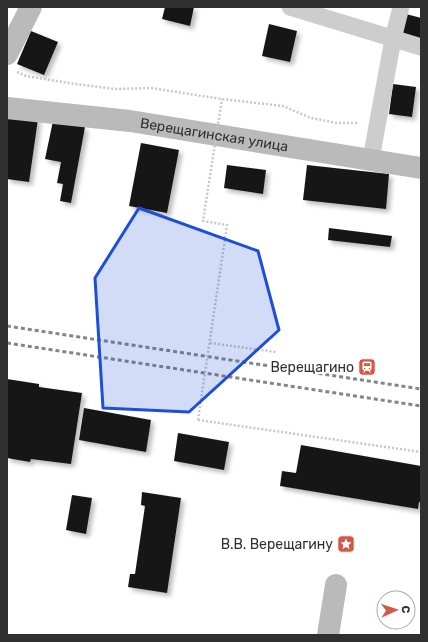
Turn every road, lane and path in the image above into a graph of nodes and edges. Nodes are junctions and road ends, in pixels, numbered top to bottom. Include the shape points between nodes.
1 (31, 7) edge
2 (290, 7) edge
3 (401, 7) edge
4 (393, 39) junction
5 (421, 47) edge
6 (8, 52) edge
7 (222, 99) junction
8 (7, 108) edge
9 (378, 121) junction
10 (371, 159) junction
11 (421, 168) edge
12 (210, 343) junction
13 (276, 352) dead end
14 (421, 452) edge
15 (336, 585) dead end
16 (328, 635) edge

1 - 6 main road
2 - 4 street
3 - 4 street
4 - 5 street
4 - 9 street
6 - 7 path via 12,66 26,76 115,89 151,88
7 - 9 path via 283,106 311,118 337,123
7 - 12 path, bridge via 203,220 227,225
8 - 10 main road, Верещагинская улица via 130,121
9 - 10 street
10 - 11 main road, Верещагинская улица
12 - 13 path
12 - 14 path, bridge via 198,420
15 - 16 main road

